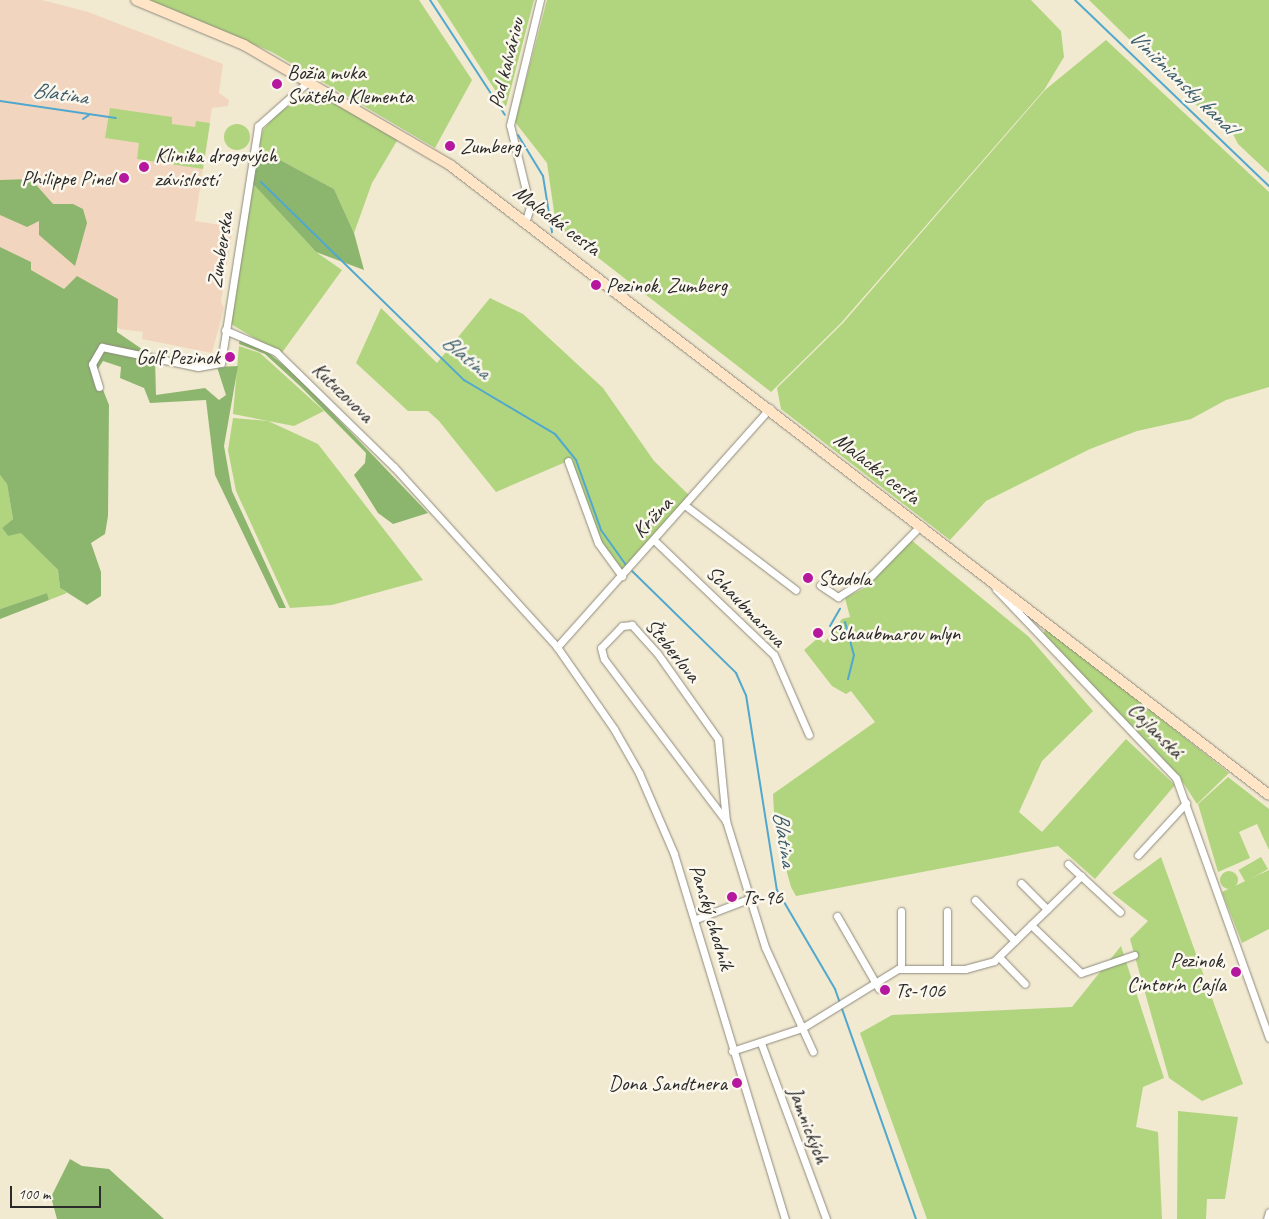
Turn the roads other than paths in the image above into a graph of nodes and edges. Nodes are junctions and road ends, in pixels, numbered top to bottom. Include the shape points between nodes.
1 (136, 0) edge
2 (540, 0) edge
3 (310, 80) junction
4 (526, 220) junction
5 (225, 330) junction
6 (99, 387) dead end
7 (770, 408) junction
8 (568, 461) dead end
9 (686, 506) junction
10 (921, 525) junction
11 (654, 540) junction
12 (623, 575) junction
13 (986, 577) junction
14 (820, 585) dead end
15 (796, 590) dead end
16 (1037, 616) junction
17 (1029, 626) junction
18 (557, 647) junction
19 (809, 736) dead end
20 (1269, 795) edge
21 (724, 796) junction
22 (708, 798) junction
23 (1186, 803) junction
24 (726, 821) junction
25 (1138, 855) dead end
26 (1068, 864) dead end
27 (1081, 876) junction
28 (1021, 883) dead end
29 (748, 899) junction
30 (975, 900) dead end
31 (1047, 909) junction
32 (901, 911) dead end
33 (947, 911) dead end
34 (1120, 912) dead end
35 (837, 916) dead end
36 (696, 919) junction
37 (1031, 925) junction
38 (1015, 941) junction
39 (1134, 955) dead end
40 (999, 958) junction
41 (946, 968) junction
42 (902, 969) junction
43 (1025, 984) dead end
44 (877, 986) junction
45 (802, 1028) junction
46 (1269, 1038) edge
47 (761, 1043) junction
48 (732, 1051) junction
49 (812, 1052) dead end
50 (1269, 1212) edge
51 (785, 1219) edge
52 (826, 1219) edge
53 (1268, 1219) edge

1 - 3 main road, Malacká cesta via 229,37
2 - 4 street, Pod kalváriou via 510,125 530,207
3 - 4 main road, Malacká cesta via 446,162
3 - 5 street, Zumberska via 258,126
4 - 7 main road, Malacká cesta
5 - 6 street via 221,363 211,367 102,347 92,364
5 - 18 street, Kutuzovova via 276,352 322,395 462,539
7 - 9 street, Krížna
7 - 10 main road, Malacká cesta
8 - 12 street via 595,536
9 - 11 street, Krížna
9 - 15 street
10 - 13 main road
10 - 14 street via 872,575 838,597
11 - 12 street, Krížna
11 - 19 street, Schaubmarova via 774,655
12 - 18 street, Krížna
13 - 16 main road
13 - 17 street, Cajlanská
16 - 17 street
16 - 20 main road
17 - 23 street, Cajlanská via 1176,778
18 - 36 street, Panský chodník via 639,773
21 - 22 street
21 - 22 street, Šteberlova via 721,749 714,732 657,653 632,625 622,626 602,648 604,659
21 - 24 street, Šteberlova
22 - 24 street, Šteberlova
23 - 25 street
23 - 46 street, Cajlanská
24 - 29 street, Šteberlova
26 - 27 street
27 - 31 street
27 - 34 street
28 - 31 street
29 - 36 street
29 - 45 street, Šteberlova
30 - 38 street
31 - 37 street
32 - 42 street
33 - 41 street
35 - 44 street
36 - 48 street, Panský chodník
37 - 38 street
37 - 39 street via 1081,973
38 - 40 street
40 - 41 street via 974,968
40 - 43 street
41 - 42 street
42 - 44 street
44 - 45 street
45 - 47 street
45 - 49 street, Šteberlova
47 - 48 street
47 - 52 street, Jamnických
48 - 51 street, Panský chodník
50 - 53 street

